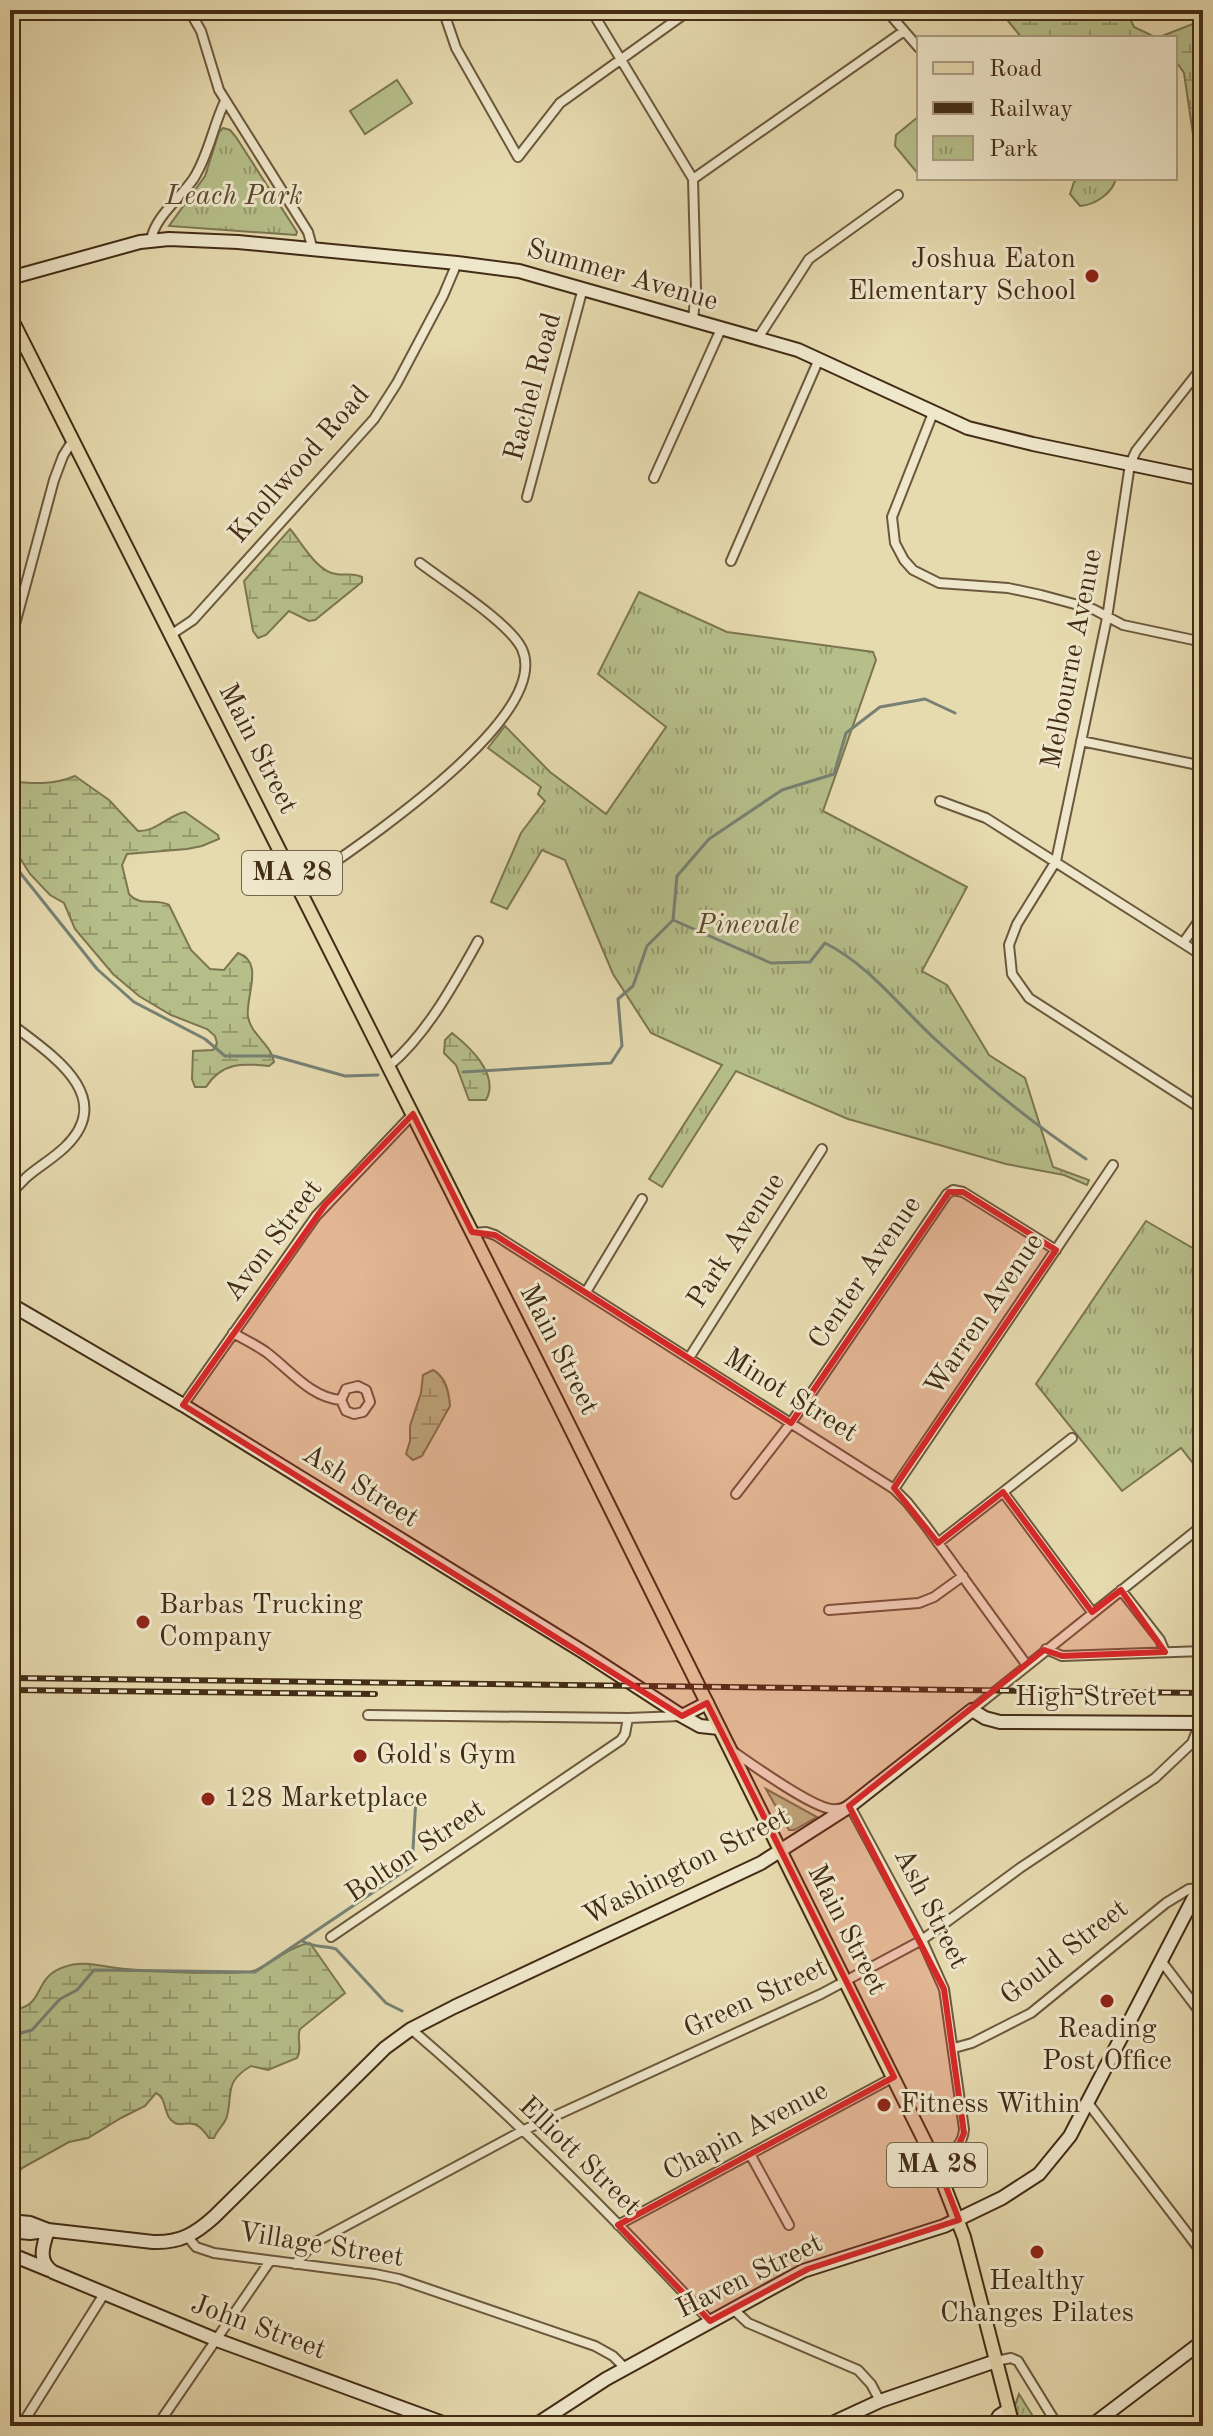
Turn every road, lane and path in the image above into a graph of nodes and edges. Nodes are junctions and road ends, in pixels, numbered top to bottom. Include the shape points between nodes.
1 (443, 10) edge
2 (591, 10) edge
3 (690, 10) edge
4 (886, 10) edge
5 (193, 12) edge
6 (904, 31) junction
7 (917, 46) edge
8 (621, 59) junction
9 (225, 101) junction
10 (693, 179) junction
11 (898, 195) dead end
12 (151, 240) junction
13 (313, 250) junction
14 (457, 263) junction
15 (10, 278) edge
16 (583, 288) junction
17 (10, 316) edge
18 (693, 320) junction
19 (721, 329) junction
20 (758, 338) junction
21 (819, 359) junction
22 (1203, 366) edge
23 (933, 413) junction
24 (73, 440) junction
25 (1130, 464) junction
26 (654, 478) dead end
27 (1203, 479) edge
28 (527, 497) dead end
29 (731, 561) dead end
30 (420, 563) dead end
31 (1107, 618) junction
32 (172, 634) junction
33 (1203, 642) edge
34 (10, 643) edge
35 (1081, 741) junction
36 (1203, 766) edge
37 (940, 801) dead end
38 (1056, 861) junction
39 (299, 887) junction
40 (1203, 915) edge
41 (478, 941) dead end
42 (1183, 943) junction
43 (1203, 956) edge
44 (10, 1023) edge
45 (389, 1066) junction
46 (1203, 1110) edge
47 (413, 1114) junction
48 (822, 1149) dead end
49 (1113, 1165) dead end
50 (10, 1196) edge
51 (642, 1199) dead end
52 (473, 1233) junction
53 (1056, 1250) junction
54 (586, 1292) junction
55 (10, 1304) edge
56 (233, 1333) junction
57 (689, 1358) junction
58 (341, 1400) dead end
59 (183, 1405) junction
60 (791, 1423) junction
61 (1072, 1438) dead end
62 (894, 1489) junction
63 (1003, 1492) junction
64 (736, 1494) dead end
65 (1203, 1525) edge
66 (938, 1543) junction
67 (963, 1576) junction
68 (1121, 1590) junction
69 (829, 1610) dead end
70 (1092, 1612) junction
71 (1046, 1649) junction
72 (1203, 1651) edge
73 (1165, 1652) junction
74 (1026, 1664) junction
75 (707, 1703) junction
76 (972, 1710) junction
77 (368, 1715) dead end
78 (682, 1716) junction
79 (628, 1718) junction
80 (1201, 1723) edge
81 (719, 1728) junction
82 (730, 1750) junction
83 (850, 1806) junction
84 (780, 1851) junction
85 (1202, 1885) edge
86 (331, 1937) dead end
87 (922, 1940) junction
88 (1162, 1962) junction
89 (846, 1981) junction
90 (1203, 1991) edge
91 (1191, 2000) junction
92 (1203, 2016) edge
93 (411, 2029) junction
94 (954, 2048) junction
95 (894, 2077) junction
96 (1088, 2103) junction
97 (522, 2131) junction
98 (750, 2154) junction
99 (935, 2162) junction
100 (959, 2220) junction
101 (10, 2221) edge
102 (618, 2225) junction
103 (789, 2225) dead end
104 (48, 2230) junction
105 (10, 2231) edge
106 (188, 2237) junction
107 (10, 2254) edge
108 (1203, 2254) edge
109 (270, 2261) junction
110 (295, 2264) junction
111 (49, 2270) junction
112 (104, 2294) junction
113 (733, 2309) junction
114 (710, 2321) junction
115 (217, 2340) junction
116 (1203, 2341) edge
117 (996, 2361) junction
118 (625, 2368) junction
119 (880, 2401) junction
120 (1008, 2410) junction
121 (21, 2426) edge
122 (157, 2426) edge
123 (451, 2426) edge
124 (534, 2426) edge
125 (826, 2426) edge
126 (993, 2426) edge
127 (1013, 2426) edge
128 (1058, 2426) edge
129 (1091, 2426) edge

1 - 8 street via 456,48 518,157 560,103
2 - 8 street
3 - 8 street
4 - 6 street
5 - 9 street
6 - 7 street
6 - 10 street
8 - 10 street
9 - 12 street via 200,168 155,225
9 - 13 street via 308,232
10 - 18 street
11 - 20 street via 809,259
12 - 13 street, Summer Avenue
12 - 15 street, Summer Avenue
13 - 14 street, Summer Avenue
14 - 16 street, Summer Avenue via 519,271
14 - 32 street, Knollwood Road via 374,419 193,620
16 - 18 street, Summer Avenue
16 - 28 street, Rachel Road
17 - 24 main road, Main Street / MA 28
18 - 19 street, Summer Avenue
19 - 20 street, Summer Avenue
19 - 26 street
20 - 21 street, Summer Avenue
21 - 23 street, Summer Avenue
21 - 29 street
22 - 25 street
23 - 25 street, Summer Avenue via 993,435
23 - 31 street via 892,517 895,543 906,563 939,583 1025,591 1093,609
24 - 32 main road, Main Street / MA 28
24 - 34 street via 54,480
25 - 27 street, Summer Avenue
25 - 31 street, Melbourne Avenue
30 - 39 street via 511,633 524,656 523,680 503,716 443,781
31 - 33 street
31 - 35 street, Melbourne Avenue
32 - 39 main road, Main Street / MA 28
35 - 36 street
35 - 38 street, Melbourne Avenue
37 - 38 street via 986,818
38 - 42 street
38 - 46 street, Melbourne Avenue via 1011,938 1015,981 1035,1002
39 - 45 main road, Main Street / MA 28
40 - 42 street
41 - 45 street via 418,1033
42 - 43 street
44 - 50 street via 70,1071 83,1107 73,1138
45 - 47 main road, Main Street / MA 28
47 - 52 main road, Main Street / MA 28
47 - 56 street, Avon Street via 316,1216
48 - 57 street, Park Avenue
49 - 53 street, Warren Avenue
51 - 54 street
52 - 54 street, Minot Street via 495,1235
52 - 75 main road, Main Street / MA 28
53 - 60 street, Center Avenue via 953,1190
53 - 62 street, Warren Avenue
54 - 57 street, Minot Street
55 - 59 street, Ash Street
56 - 58 street via 314,1390
56 - 59 street, Avon Street
57 - 60 street, Minot Street
59 - 78 street, Ash Street
60 - 62 street, Minot Street
60 - 64 street, Center Avenue
61 - 63 street
62 - 66 street, Minot Street
63 - 66 street
63 - 70 street
65 - 68 street, Washington Street
66 - 67 street, Minot Street
67 - 69 street via 919,1603
67 - 74 street, Minot Street
68 - 70 street, Washington Street
68 - 73 street
70 - 71 street, Washington Street
71 - 73 street via 1062,1656
71 - 74 street, Washington Street
72 - 73 street
74 - 76 street, Washington Street
75 - 78 street
75 - 81 main road, Main Street / MA 28
76 - 80 street, High Street via 1000,1722
76 - 83 street, Washington Street
77 - 79 street
78 - 79 street
78 - 81 street, Ash Street
79 - 86 street, Bolton Street via 621,1740
80 - 87 street, Green Street via 1185,1752 1155,1778
81 - 82 main road, Main Street / MA 28
82 - 83 street via 826,1808
82 - 84 main road, Main Street / MA 28
83 - 84 street, Washington Street
83 - 87 street, Ash Street
84 - 89 main road, Main Street / MA 28
84 - 93 street, Washington Street
85 - 88 street, Haven Street
85 - 94 street, Gould Street via 1166,1903 1031,2013
87 - 89 street, Green Street
87 - 94 street, Ash Street via 944,1989
88 - 91 street
88 - 96 street, Haven Street
89 - 95 main road, Main Street / MA 28
89 - 97 street, Green Street
90 - 91 street
91 - 92 street
93 - 97 street, Elliott Street
93 - 106 street, Washington Street via 376,2056
94 - 99 street, Ash Street via 964,2135 958,2147
95 - 98 street, Chapin Avenue
95 - 99 main road, Main Street / MA 28
96 - 100 street, Haven Street via 1044,2169
96 - 108 street
97 - 102 street, Elliott Street
97 - 110 street, Green Street via 314,2243
98 - 102 street, Chapin Avenue
98 - 103 street
99 - 100 main road, Main Street / MA 28
100 - 113 street, Haven Street via 808,2269
100 - 117 main road, Main Street / MA 28
101 - 104 street
102 - 114 street, Elliott Street
104 - 105 street
104 - 106 street via 153,2242
104 - 111 street via 42,2256
106 - 109 street, Village Street via 196,2247 214,2253
107 - 111 street, John Street
109 - 110 street, Village Street
109 - 115 street
110 - 118 street, Village Street via 399,2279 595,2346
111 - 112 street, John Street
112 - 115 street, John Street
112 - 121 street
113 - 114 street, Haven Street
113 - 119 street via 748,2323 858,2370
114 - 118 street, Haven Street
115 - 122 street
115 - 123 street, John Street
116 - 129 street
117 - 119 street
117 - 120 main road, Main Street / MA 28
117 - 128 street via 1019,2361
118 - 124 street, Haven Street
119 - 125 street
120 - 126 street
120 - 127 main road, Main Street / MA 28

